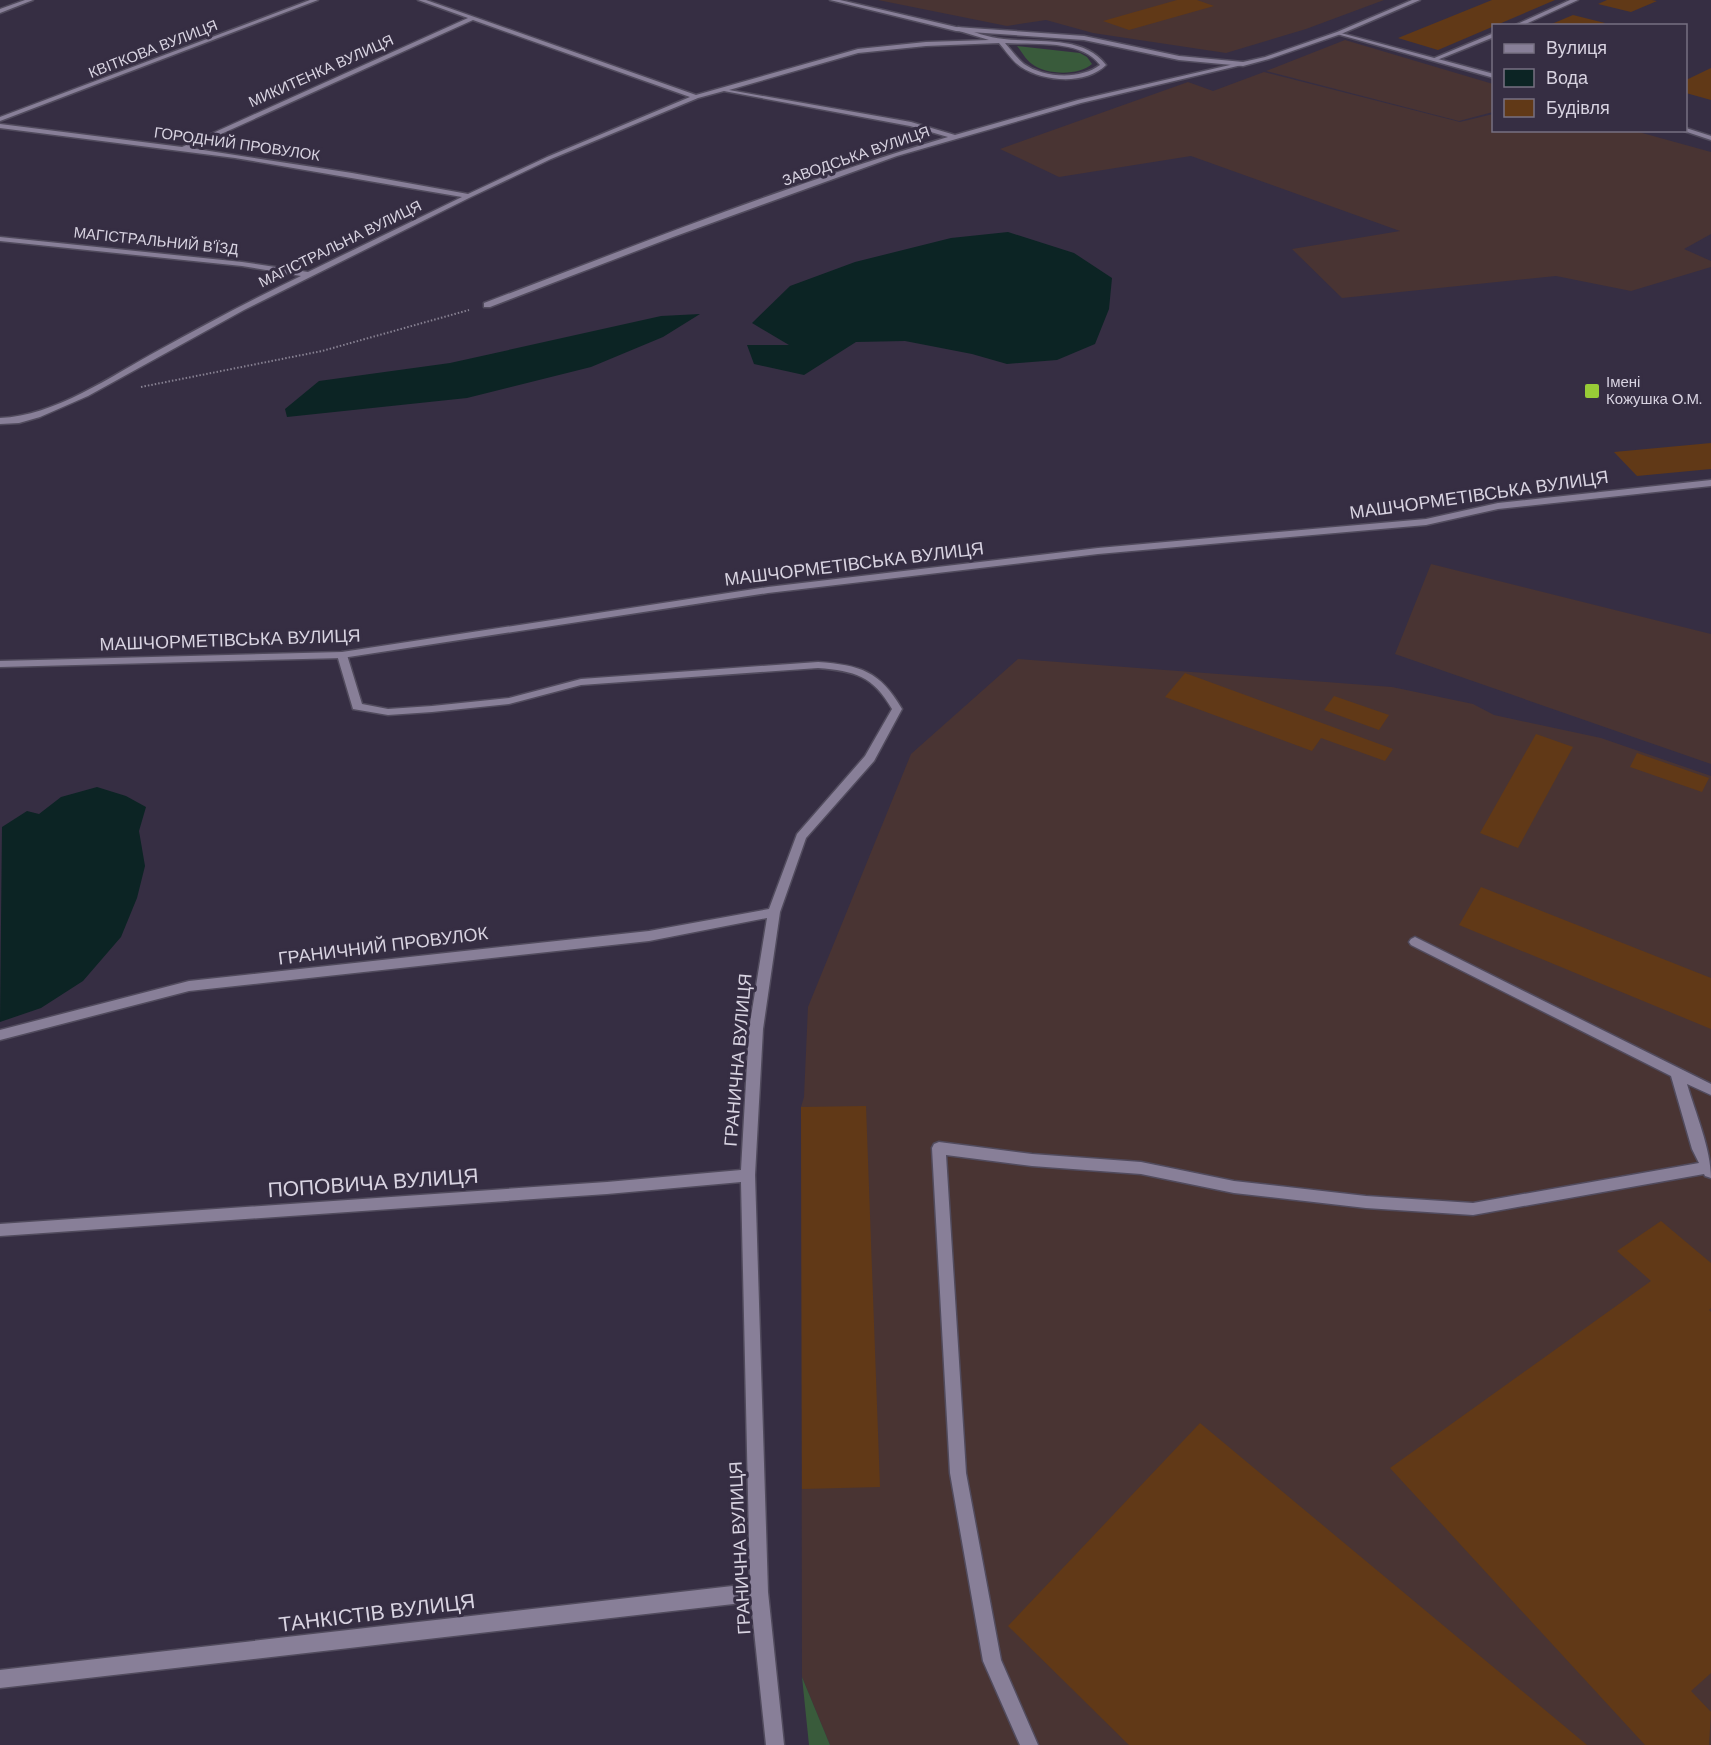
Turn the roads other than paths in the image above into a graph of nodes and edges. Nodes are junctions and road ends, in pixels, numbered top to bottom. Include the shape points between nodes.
1 (30, 0) edge
2 (315, 0) edge
3 (421, 0) edge
4 (833, 0) edge
5 (1417, 0) edge
6 (1575, 0) edge
7 (0, 10) edge
8 (472, 18) junction
9 (1520, 24) edge
10 (956, 29) junction
11 (1339, 33) junction
12 (1492, 35) edge
13 (1001, 41) junction
14 (1435, 59) junction
15 (1243, 64) junction
16 (1492, 75) edge
17 (723, 90) junction
18 (696, 98) junction
19 (0, 119) edge
20 (0, 126) edge
21 (1687, 130) edge
22 (955, 137) junction
23 (1711, 138) edge
24 (182, 149) junction
25 (469, 195) junction
26 (0, 239) edge
27 (309, 275) junction
28 (487, 305) road end
29 (0, 421) edge
30 (1711, 483) edge
31 (342, 655) junction
32 (0, 664) edge
33 (774, 912) junction
34 (1415, 942) dead end
35 (0, 1035) edge
36 (1677, 1072) junction
37 (1711, 1090) edge
38 (1709, 1170) edge
39 (748, 1175) junction
40 (0, 1230) edge
41 (759, 1592) junction
42 (0, 1680) edge
43 (775, 1745) edge
44 (1029, 1745) edge

1 - 7 street
2 - 19 street, КВІТКОВА ВУЛИЦЯ
3 - 8 street
4 - 10 street, ЗАВОДСЬКА ВУЛИЦЯ
5 - 11 street, ЗАВОДСЬКА ВУЛИЦЯ
6 - 9 street
8 - 18 street
8 - 24 street, МИКИТЕНКА ВУЛИЦЯ
10 - 13 street, ЗАВОДСЬКА ВУЛИЦЯ
10 - 15 street, ЗАВОДСЬКА ВУЛИЦЯ via 1084,38 1179,58
11 - 14 street
11 - 15 street, ЗАВОДСЬКА ВУЛИЦЯ
12 - 14 street
13 - 13 street, ЗАВОДСЬКА ВУЛИЦЯ via 1024,67 1043,74 1082,75 1103,65 1087,50
13 - 17 street, МАГІСТРАЛЬНА ВУЛИЦЯ via 858,51
14 - 16 street
15 - 22 street, ЗАВОДСЬКА ВУЛИЦЯ via 1080,101
17 - 18 street, МАГІСТРАЛЬНА ВУЛИЦЯ
17 - 22 street via 911,124
18 - 25 street, МАГІСТРАЛЬНА ВУЛИЦЯ
20 - 24 street, ГОРОДНИЙ ПРОВУЛОК
21 - 23 street
22 - 28 street, ЗАВОДСЬКА ВУЛИЦЯ via 681,231
24 - 25 street, ГОРОДНИЙ ПРОВУЛОК
25 - 27 street, МАГІСТРАЛЬНА ВУЛИЦЯ
26 - 27 street, МАГІСТРАЛЬНИЙ В'ЇЗД via 242,264
27 - 29 street, МАГІСТРАЛЬНА ВУЛИЦЯ via 85,394 37,415
30 - 31 street, МАШЧОРМЕТІВСЬКА ВУЛИЦЯ via 1498,506 1426,522 1098,551 768,590
31 - 32 street, МАШЧОРМЕТІВСЬКА ВУЛИЦЯ
31 - 33 street, ГРАНИЧНА ВУЛИЦЯ via 357,707 388,712 508,701 592,681 818,665 846,666 868,674 887,689 897,709 870,758 801,837
33 - 35 street, ГРАНИЧНИЙ ПРОВУЛОК via 650,936 189,986
33 - 39 street, ГРАНИЧНА ВУЛИЦЯ via 756,1029
34 - 36 street
36 - 37 street
36 - 38 street
38 - 44 street via 1473,1209 1366,1202 1256,1189 1141,1168 939,1148 958,1473 992,1661
39 - 40 street, ПОПОВИЧА ВУЛИЦЯ
39 - 41 street, ГРАНИЧНА ВУЛИЦЯ
41 - 42 street, ТАНКІСТІВ ВУЛИЦЯ
41 - 43 street, ГРАНИЧНА ВУЛИЦЯ

